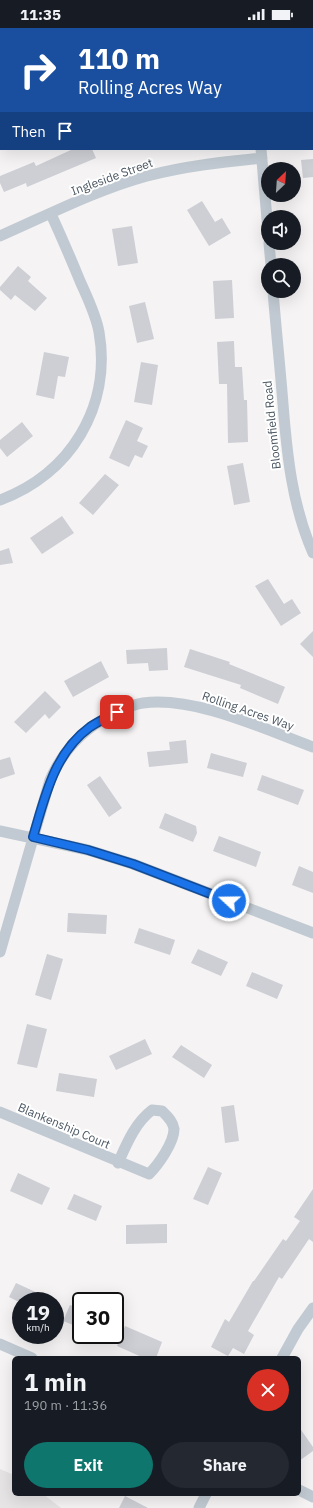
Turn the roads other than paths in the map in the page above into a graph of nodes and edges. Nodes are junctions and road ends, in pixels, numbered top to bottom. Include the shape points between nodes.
1 (261, 154) edge
2 (266, 210) edge
3 (51, 214) junction
4 (0, 236) edge
5 (274, 298) edge
6 (0, 500) edge
7 (313, 553) edge
8 (313, 746) edge
9 (0, 831) edge
10 (33, 837) junction
11 (313, 933) edge
12 (0, 952) edge
13 (0, 1112) edge
14 (118, 1162) junction
15 (313, 1308) edge
16 (0, 1344) edge
17 (27, 1356) edge
18 (283, 1356) edge
19 (301, 1491) edge
20 (205, 1496) edge
21 (313, 1498) edge
22 (199, 1508) edge

1 - 2 street
1 - 3 street, Ingleside Street via 147,176
3 - 4 street, Ingleside Street
3 - 6 street via 89,301 99,331 101,353 98,394 83,433 70,452 40,480 15,495
5 - 7 street, Bloomfield Road via 288,458 295,501
8 - 10 street, Rolling Acres Way via 205,708 174,702 142,703 117,712 90,727 74,742 56,766
9 - 10 street
10 - 11 street via 133,864
10 - 12 street, Rolling Acres Way
13 - 14 street, Blankenship Court
14 - 14 street, Blankenship Court via 149,1174 155,1169 163,1158 174,1130 171,1120 162,1110 152,1110 143,1117
15 - 18 street
16 - 17 street
19 - 21 street
20 - 22 street

